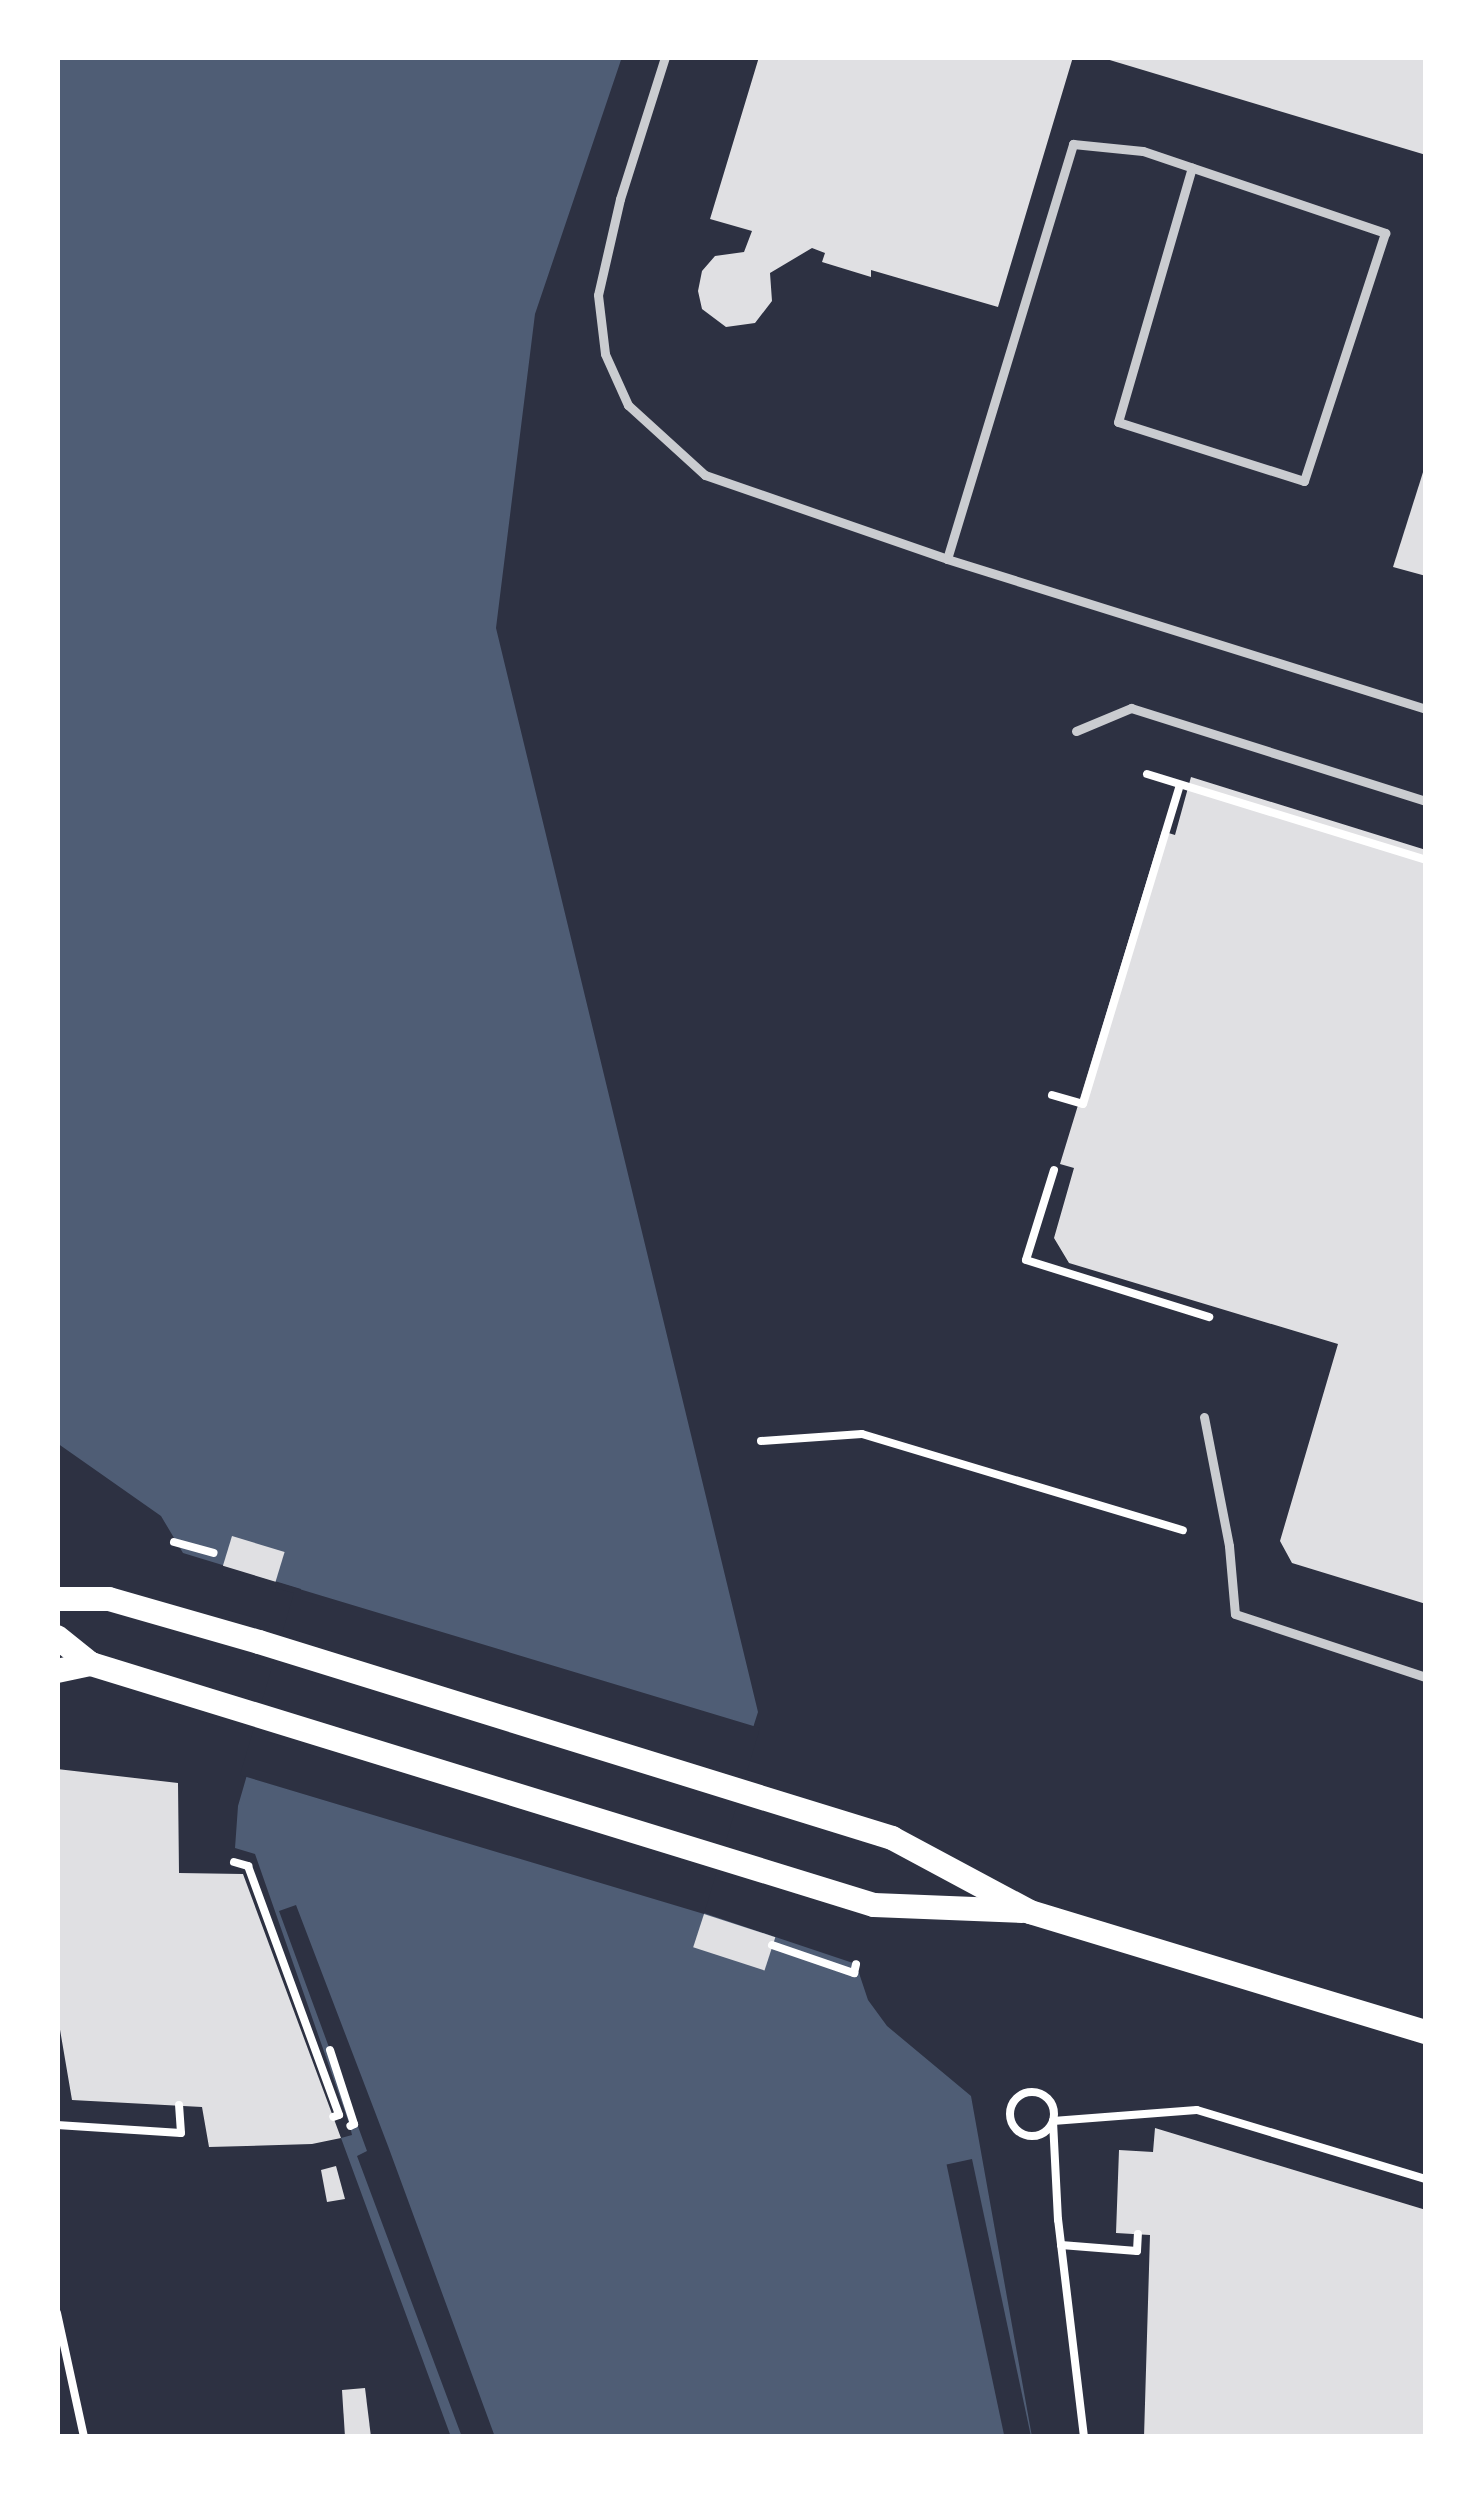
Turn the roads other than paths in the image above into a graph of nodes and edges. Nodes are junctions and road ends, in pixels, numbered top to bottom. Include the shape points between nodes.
1 (664, 57) edge
2 (1192, 168) junction
3 (947, 559) junction
4 (1426, 709) edge
5 (1076, 731) dead end
6 (1426, 800) edge
7 (1204, 1417) dead end
8 (57, 1599) edge
9 (57, 1637) edge
10 (91, 1664) junction
11 (57, 1671) edge
12 (1426, 1677) edge
13 (1030, 1912) junction
14 (1426, 2032) edge

1 - 3 lane via 598,295 605,354 628,405 705,475
2 - 2 lane via 1385,233 1304,481 1118,422
2 - 3 lane via 1143,151 1073,144
3 - 4 lane
5 - 6 lane via 1131,708
7 - 12 lane via 1235,1615
8 - 13 main road via 109,1599 892,1838
9 - 10 main road
10 - 11 main road
10 - 13 main road via 874,1905
13 - 14 main road

